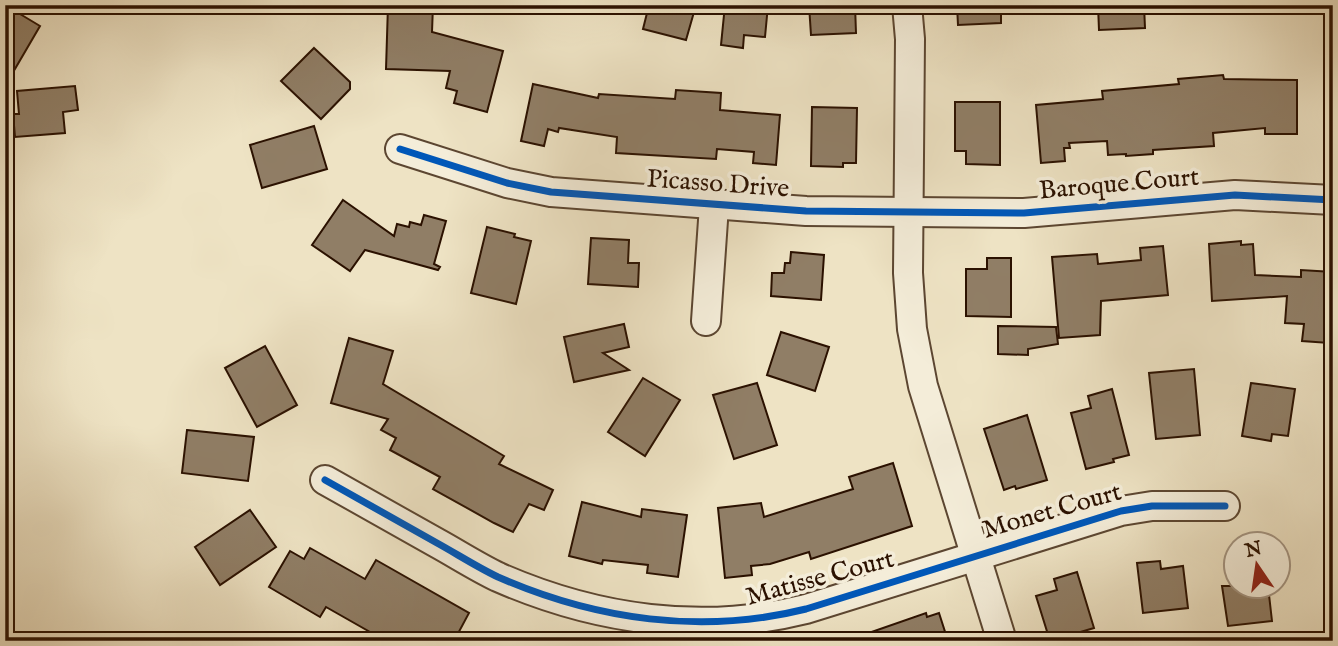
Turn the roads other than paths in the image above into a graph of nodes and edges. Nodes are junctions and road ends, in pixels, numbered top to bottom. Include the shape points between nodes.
1 (907, 5) edge
2 (400, 149) dead end
3 (1333, 200) edge
4 (714, 206) junction
5 (908, 212) junction
6 (706, 321) dead end
7 (325, 480) dead end
8 (1225, 506) dead end
9 (976, 555) junction
10 (1002, 641) edge

1 - 5 street
2 - 4 street, Picasso Drive via 551,192
3 - 5 street, Baroque Court via 1235,195 1024,213
4 - 5 street, Picasso Drive
4 - 6 street
5 - 9 street via 912,329 921,375
7 - 9 street, Matisse Court via 495,575 540,594 590,608 692,623 776,616
8 - 9 street, Monet Court via 1152,506 1121,511
9 - 10 street

